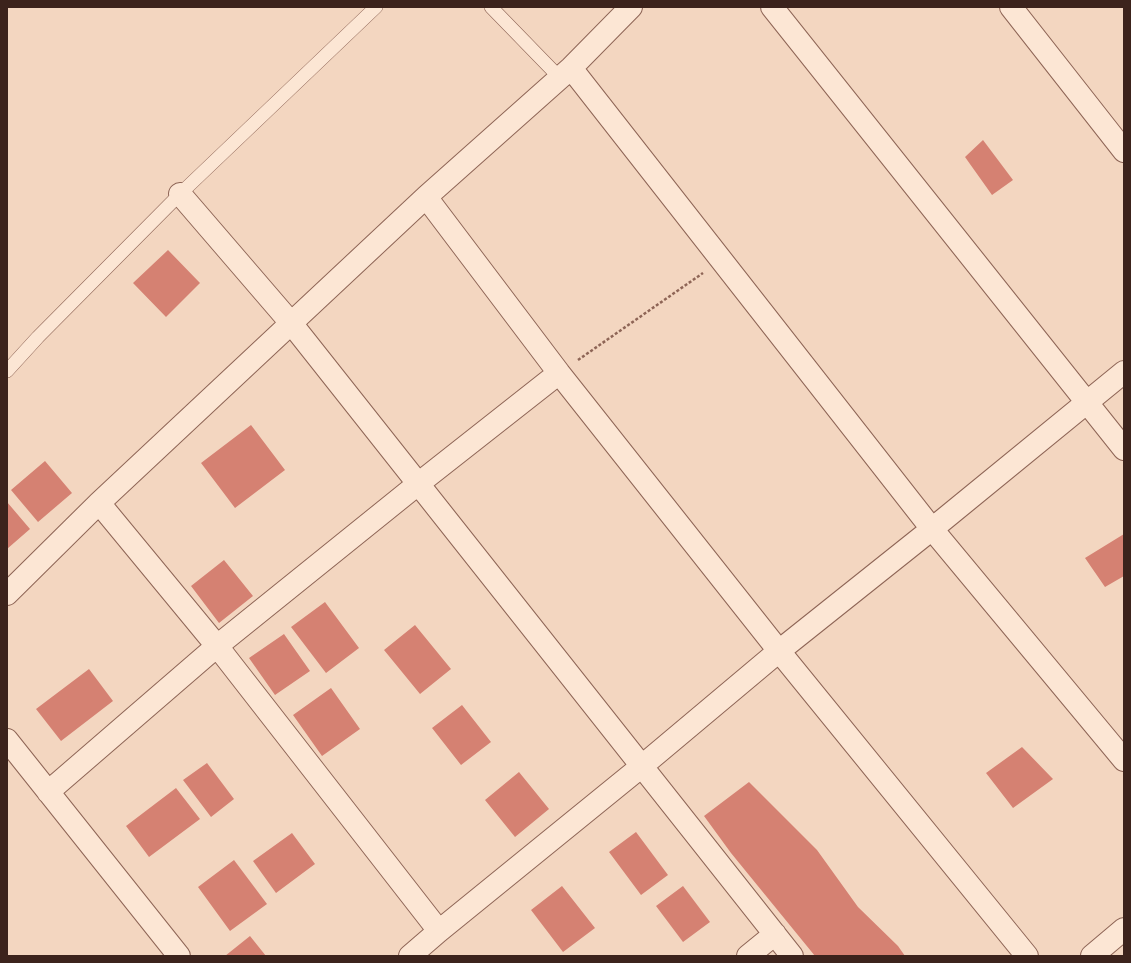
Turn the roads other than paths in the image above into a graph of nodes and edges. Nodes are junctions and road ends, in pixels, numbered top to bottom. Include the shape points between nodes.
1 (376, 7) edge
2 (491, 7) edge
3 (632, 7) edge
4 (772, 7) edge
5 (1011, 7) edge
6 (566, 73) junction
7 (1124, 151) edge
8 (180, 194) junction
9 (426, 197) junction
10 (291, 323) junction
11 (7, 371) edge
12 (1124, 372) edge
13 (559, 373) junction
14 (1086, 402) junction
15 (1124, 449) edge
16 (418, 484) junction
17 (99, 503) junction
18 (932, 529) junction
19 (7, 594) edge
20 (217, 646) junction
21 (779, 651) junction
22 (7, 740) edge
23 (1124, 760) edge
24 (642, 766) junction
25 (48, 792) junction
26 (1124, 929) edge
27 (439, 931) junction
28 (775, 934) junction
29 (179, 956) edge
30 (410, 956) edge
31 (748, 956) edge
32 (792, 956) edge
33 (1027, 956) edge
34 (1092, 956) edge

1 - 8 lane
2 - 6 lane
3 - 6 street
4 - 14 street
5 - 7 street
6 - 9 street
6 - 18 street via 722,259
8 - 10 street
8 - 11 lane
9 - 10 street
9 - 13 street
10 - 16 street
10 - 17 street
12 - 14 street
13 - 16 street
13 - 21 street
14 - 15 street
14 - 18 street
16 - 20 street
16 - 24 street
17 - 19 street
17 - 20 street
18 - 21 street
18 - 23 street
20 - 25 street
20 - 27 street
21 - 24 street
21 - 33 street
22 - 25 street
24 - 27 street
24 - 28 street
25 - 29 street
26 - 34 street
27 - 30 street
28 - 31 street
28 - 32 street

